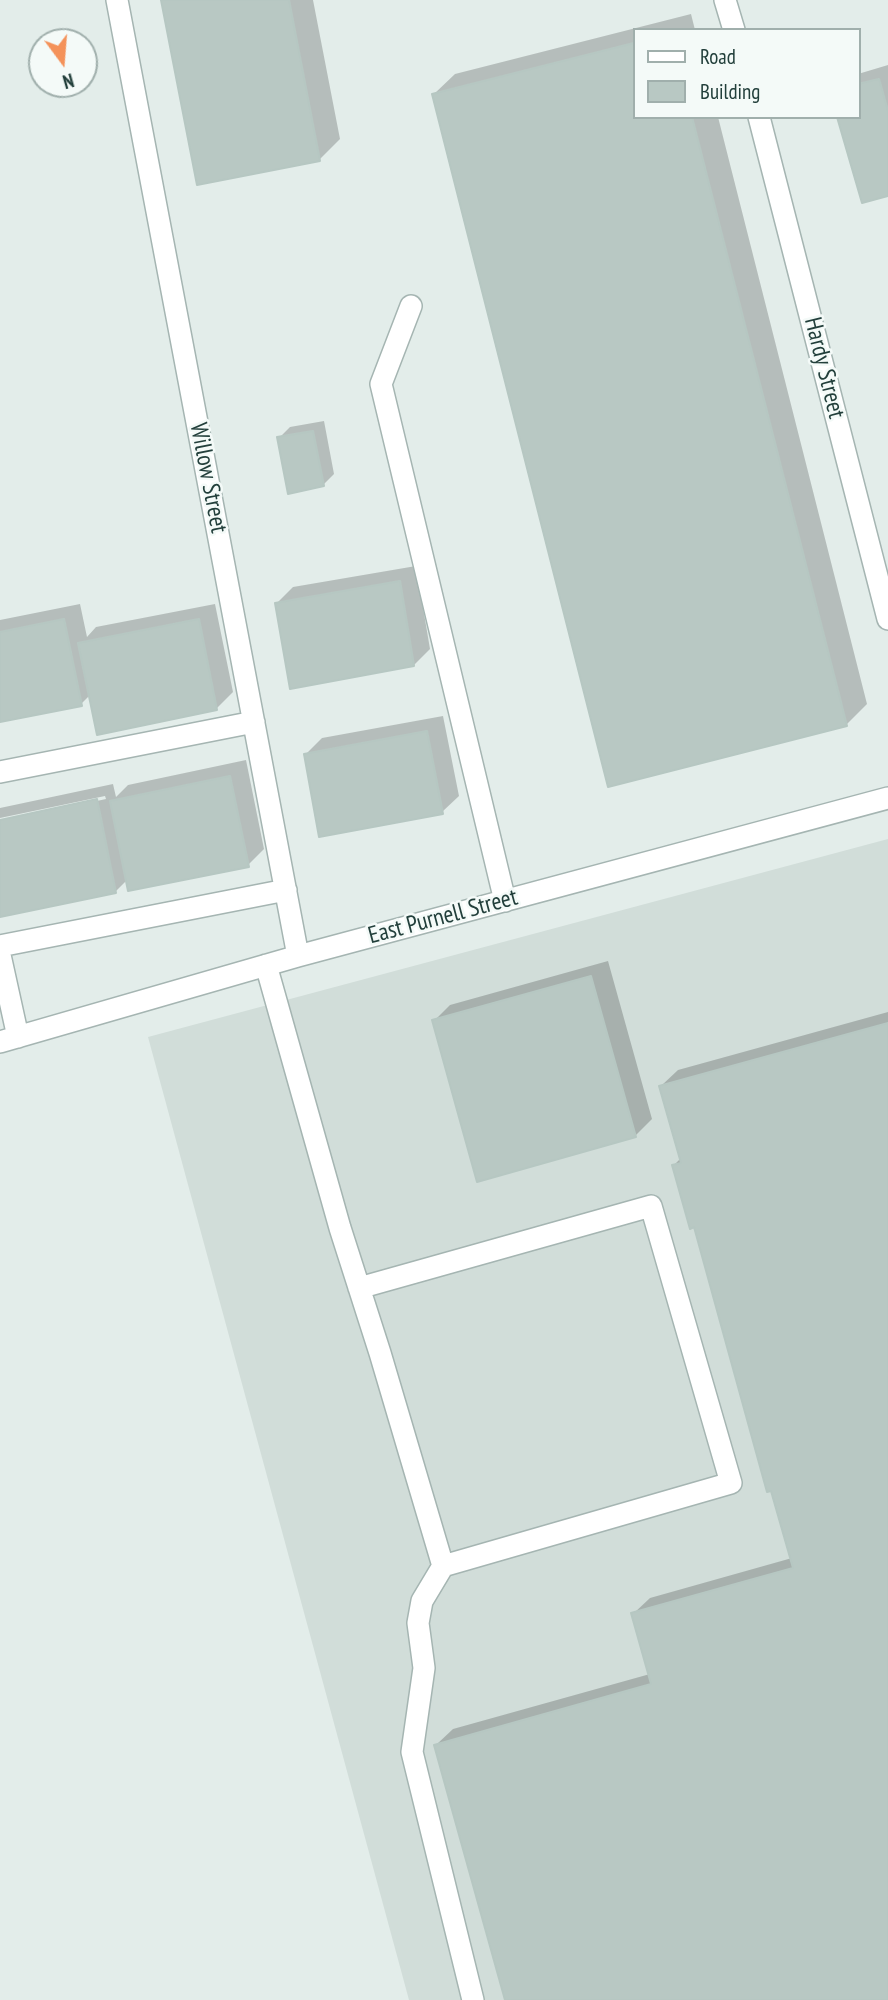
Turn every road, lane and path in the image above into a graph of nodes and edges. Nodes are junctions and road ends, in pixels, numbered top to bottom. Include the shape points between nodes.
1 (117, 0) edge
2 (726, 0) edge
3 (733, 28) edge
4 (760, 119) edge
5 (411, 306) dead end
6 (888, 619) edge
7 (254, 722) junction
8 (0, 772) edge
9 (888, 798) edge
10 (286, 890) junction
11 (505, 901) junction
12 (0, 946) edge
13 (0, 955) edge
14 (298, 956) junction
15 (267, 965) junction
16 (9, 1039) edge
17 (359, 1288) junction
18 (443, 1566) junction
19 (473, 2000) edge

1 - 7 street, Willow Street
2 - 3 street
4 - 6 street, Hardy Street
5 - 11 street via 381,384
7 - 8 street
7 - 10 street, Willow Street
9 - 11 street, East Purnell Street
10 - 12 street
10 - 14 street, Willow Street
11 - 14 street, East Purnell Street
13 - 16 street
14 - 15 street, East Purnell Street
15 - 16 street, East Purnell Street
15 - 17 street
17 - 18 street
17 - 18 street via 651,1206 731,1483
18 - 19 street via 422,1601 418,1623 424,1668 412,1752

